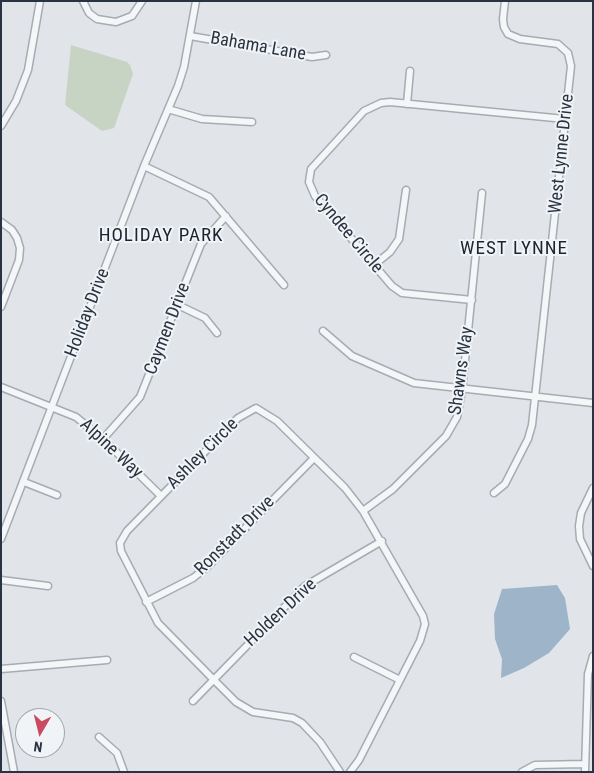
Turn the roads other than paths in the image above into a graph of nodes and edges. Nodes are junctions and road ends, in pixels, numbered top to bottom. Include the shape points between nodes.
1 (40, 1) edge
2 (83, 1) edge
3 (142, 1) edge
4 (196, 1) edge
5 (505, 1) edge
6 (190, 36) junction
7 (326, 55) dead end
8 (410, 71) dead end
9 (407, 104) junction
10 (168, 109) junction
11 (565, 119) junction
12 (252, 122) dead end
13 (1, 126) edge
14 (144, 166) junction
15 (406, 190) dead end
16 (482, 192) dead end
17 (226, 216) junction
18 (1, 222) edge
19 (374, 265) junction
20 (284, 285) dead end
21 (472, 300) junction
22 (178, 305) junction
23 (1, 307) edge
24 (323, 331) dead end
25 (217, 333) dead end
26 (1, 387) edge
27 (462, 390) junction
28 (536, 397) junction
29 (593, 402) edge
30 (52, 406) junction
31 (103, 439) junction
32 (314, 458) junction
33 (24, 482) junction
34 (593, 488) edge
35 (494, 493) dead end
36 (57, 495) dead end
37 (161, 496) junction
38 (363, 510) junction
39 (1, 539) edge
40 (382, 541) junction
41 (593, 566) edge
42 (1, 580) edge
43 (48, 586) dead end
44 (146, 602) junction
45 (593, 656) edge
46 (354, 657) dead end
47 (107, 660) dead end
48 (1, 669) edge
49 (213, 679) junction
50 (400, 680) junction
51 (1, 701) edge
52 (193, 701) dead end
53 (99, 738) dead end
54 (585, 764) junction
55 (14, 772) edge
56 (124, 772) edge
57 (340, 772) edge
58 (350, 772) edge
59 (522, 772) edge
60 (585, 772) edge

1 - 13 street via 28,70 16,101
2 - 3 street via 97,19 116,22 132,16
4 - 6 street, Holiday Drive
5 - 11 street, West Lynne Drive via 503,19 508,34 520,40 558,44 568,53 571,66
6 - 7 street, Bahama Lane via 312,57
6 - 10 street, Holiday Drive via 184,67
8 - 9 street
9 - 11 street, Cyndee Circle
9 - 19 street, Cyndee Circle via 381,103 364,111 315,163 310,176 316,196
10 - 12 street via 202,119
10 - 14 street, Holiday Drive
11 - 28 street, West Lynne Drive
14 - 17 street via 198,190
14 - 30 street, Holiday Drive
15 - 19 street via 400,239
16 - 21 street, Shawns Way
17 - 20 street
17 - 22 street, Caymen Drive via 201,244
18 - 23 street via 15,234 20,248 17,266
19 - 21 street, Cyndee Circle via 392,286 402,292
21 - 27 street, Shawns Way
22 - 25 street via 205,318
22 - 31 street, Caymen Drive via 140,397
24 - 27 street via 352,356 396,378
26 - 30 street, Alpine Way
27 - 28 street
27 - 38 street, Shawns Way via 458,417 446,436 393,489
28 - 29 street
28 - 35 street, West Lynne Drive via 528,439 505,484
30 - 31 street, Alpine Way via 76,417
30 - 33 street, Holiday Drive
31 - 37 street, Alpine Way
32 - 37 street, Ashley Circle via 269,414 256,408 238,418
32 - 38 street, Ashley Circle
32 - 44 street, Ronstadt Drive via 207,567 193,578
33 - 36 street
33 - 39 street, Holiday Drive
34 - 41 street via 578,526 580,539
37 - 44 street, Ashley Circle via 127,531 120,543
38 - 40 street, Ashley Circle
40 - 49 street, Holden Drive via 305,586
40 - 50 street, Ashley Circle via 425,624
42 - 43 street
44 - 49 street, Ashley Circle via 158,623
45 - 54 street via 588,674
46 - 50 street
47 - 48 street
49 - 52 street, Holden Drive
49 - 57 street, Ashley Circle via 249,710 302,723 320,742
50 - 58 street, Ashley Circle
51 - 55 street
53 - 56 street via 117,752
54 - 59 street via 535,765
54 - 60 street

